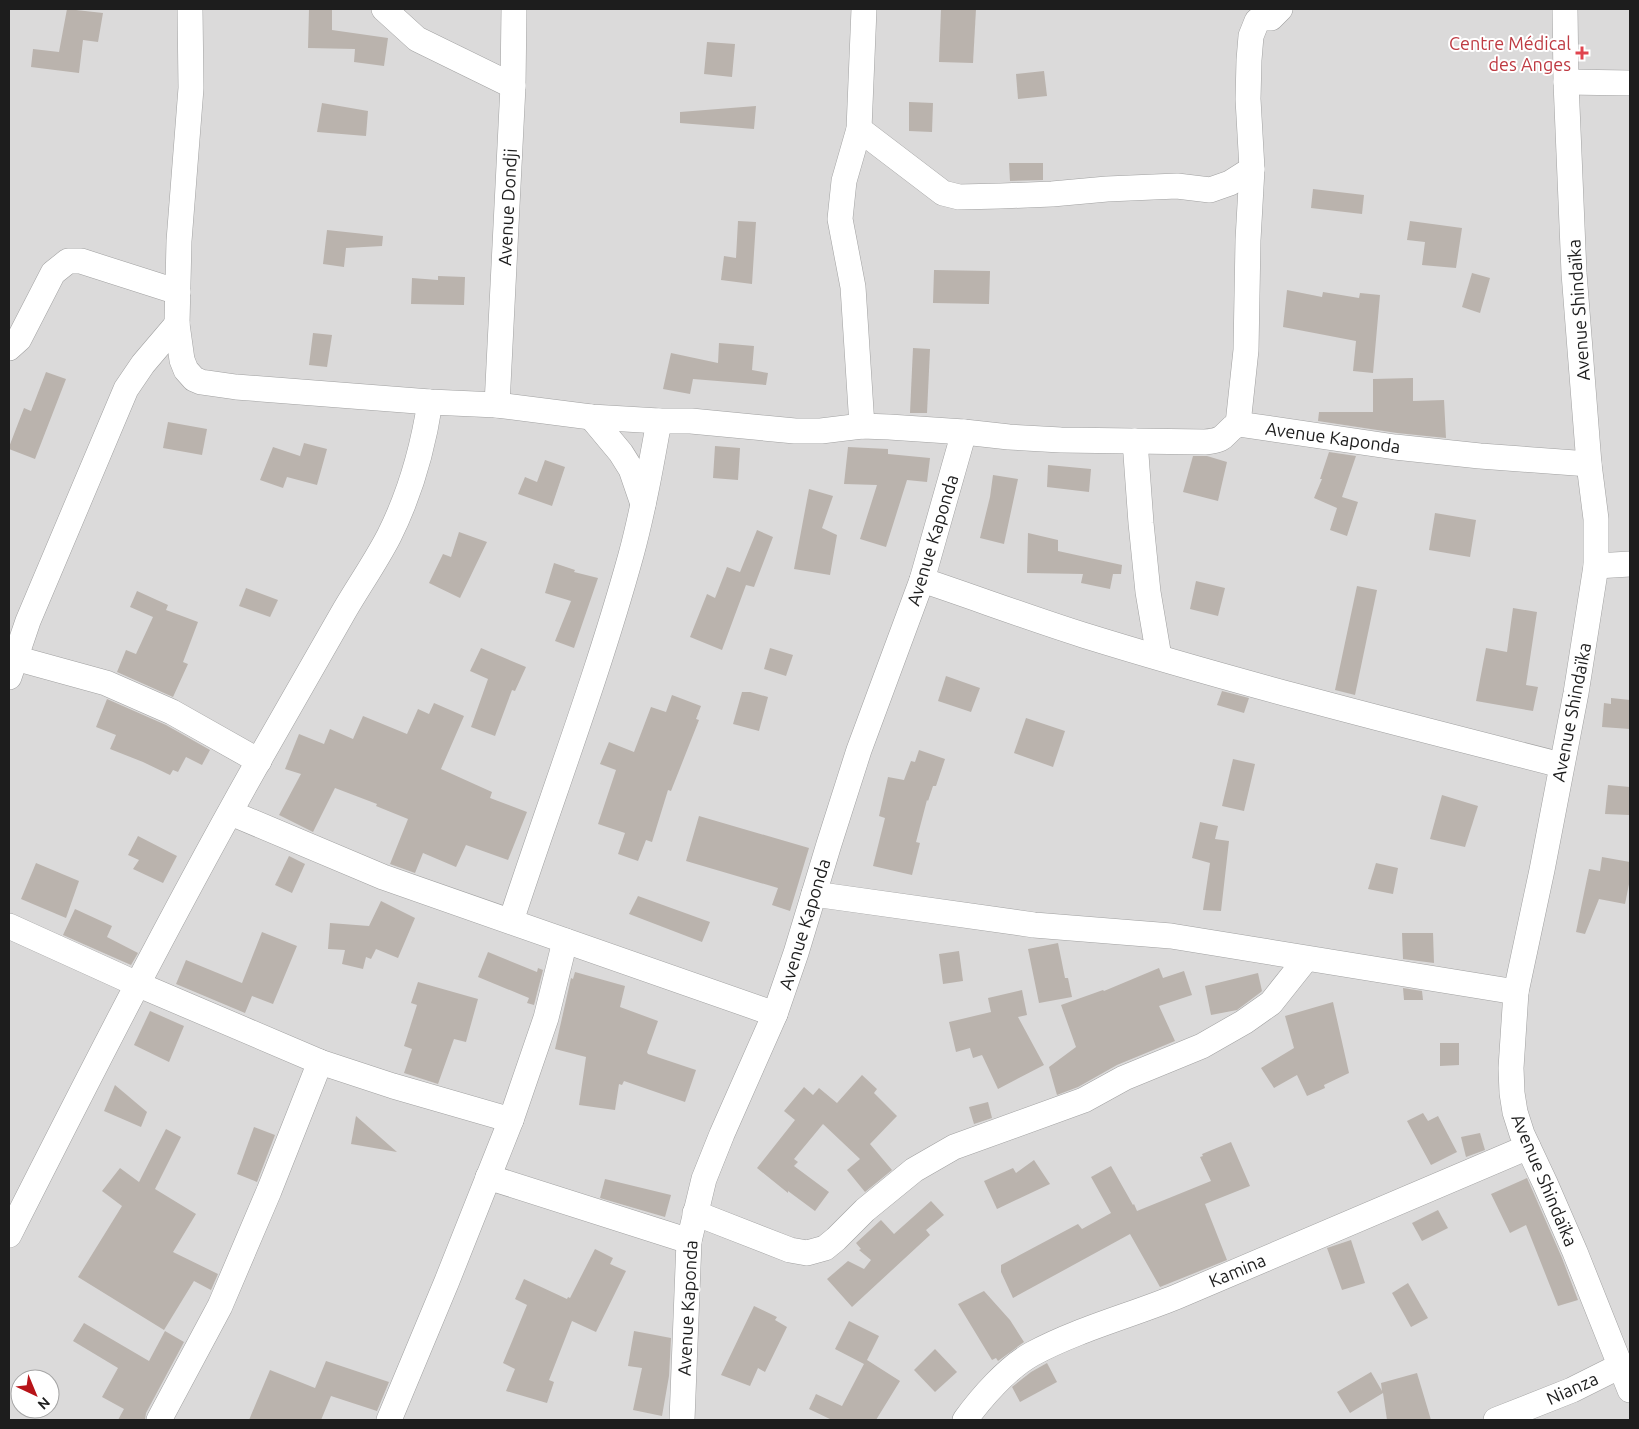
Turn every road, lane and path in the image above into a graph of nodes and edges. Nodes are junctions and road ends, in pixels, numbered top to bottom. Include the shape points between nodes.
1 (190, 9) edge
2 (384, 9) edge
3 (514, 9) edge
4 (864, 9) edge
5 (1280, 9) edge
6 (1565, 9) edge
7 (1566, 82) junction
8 (1630, 83) edge
9 (513, 86) junction
10 (859, 130) junction
11 (1252, 168) junction
12 (178, 292) junction
13 (176, 324) junction
14 (9, 348) edge
15 (430, 402) junction
16 (497, 405) junction
17 (591, 418) junction
18 (659, 421) junction
19 (1238, 424) junction
20 (862, 426) junction
21 (964, 432) junction
22 (1135, 441) junction
23 (1589, 464) junction
24 (644, 505) junction
25 (1630, 564) edge
26 (1596, 566) junction
27 (922, 580) junction
28 (1159, 657) junction
29 (12, 667) edge
30 (259, 762) junction
31 (1561, 765) junction
32 (231, 813) junction
33 (814, 894) junction
34 (511, 921) junction
35 (9, 926) edge
36 (565, 942) junction
37 (1306, 959) junction
38 (137, 984) junction
39 (1516, 992) junction
40 (774, 1014) junction
41 (320, 1062) junction
42 (511, 1120) junction
43 (1528, 1147) junction
44 (488, 1177) junction
45 (695, 1213) junction
46 (9, 1235) edge
47 (689, 1240) junction
48 (1620, 1366) junction
49 (1630, 1390) edge
50 (159, 1420) edge
51 (389, 1420) edge
52 (682, 1420) edge
53 (965, 1420) edge
54 (1496, 1420) edge

1 - 12 street via 191,88
2 - 9 street via 417,39
3 - 9 street, Avenue Dondji
4 - 10 street
5 - 11 street via 1271,18 1257,20 1251,36 1248,99
6 - 7 street, Avenue Shindaïka
7 - 8 street
7 - 23 street, Avenue Shindaïka via 1574,273
9 - 16 street, Avenue Dondji
10 - 11 street via 943,193 959,197 1177,186 1210,190 1230,183
10 - 20 street via 844,181 840,219 853,287
11 - 19 street via 1246,350
12 - 13 street
12 - 14 street via 81,261 68,261 54,273 18,339
13 - 15 street via 186,370 201,382 236,388
13 - 29 street via 126,389 28,621
15 - 16 street
15 - 30 street via 416,465 388,538
16 - 17 street
17 - 18 street
17 - 24 street via 621,452
18 - 20 street via 795,431
18 - 24 street
19 - 22 street via 1224,438 1213,442
19 - 23 street, Avenue Kaponda via 1405,448
20 - 21 street
21 - 22 street via 1009,437
21 - 27 street, Avenue Kaponda
22 - 28 street via 1140,523
23 - 26 street, Avenue Shindaïka via 1596,519
24 - 34 street via 603,648
25 - 26 street
26 - 31 street, Avenue Shindaïka
27 - 28 street
27 - 33 street, Avenue Kaponda via 859,750
28 - 31 street via 1313,701
29 - 30 street via 106,683 172,712
30 - 32 street
31 - 39 street, Avenue Shindaïka
32 - 34 street via 383,877
32 - 38 street
33 - 37 street via 1034,925 1171,936
33 - 40 street, Avenue Kaponda
34 - 36 street
35 - 38 street
36 - 40 street
36 - 42 street via 546,1018
37 - 39 street
37 - 45 street via 1271,1003 1244,1022 1202,1046 1124,1078 1084,1100 954,1147 914,1170 864,1210 825,1248 808,1253 790,1250
38 - 41 street
38 - 46 street
39 - 43 street, Avenue Shindaïka via 1512,1093 1515,1112
40 - 45 street, Avenue Kaponda via 704,1178
41 - 42 street
41 - 50 street via 220,1306
42 - 44 street
43 - 48 street, Avenue Shindaïka via 1575,1252
43 - 53 street, Kamina via 1174,1298 1031,1355 1000,1379
44 - 47 street
44 - 51 street
45 - 47 street, Avenue Kaponda
47 - 52 street, Avenue Kaponda
48 - 49 street, Avenue Shindaïka
48 - 54 street, Nianza via 1572,1390

